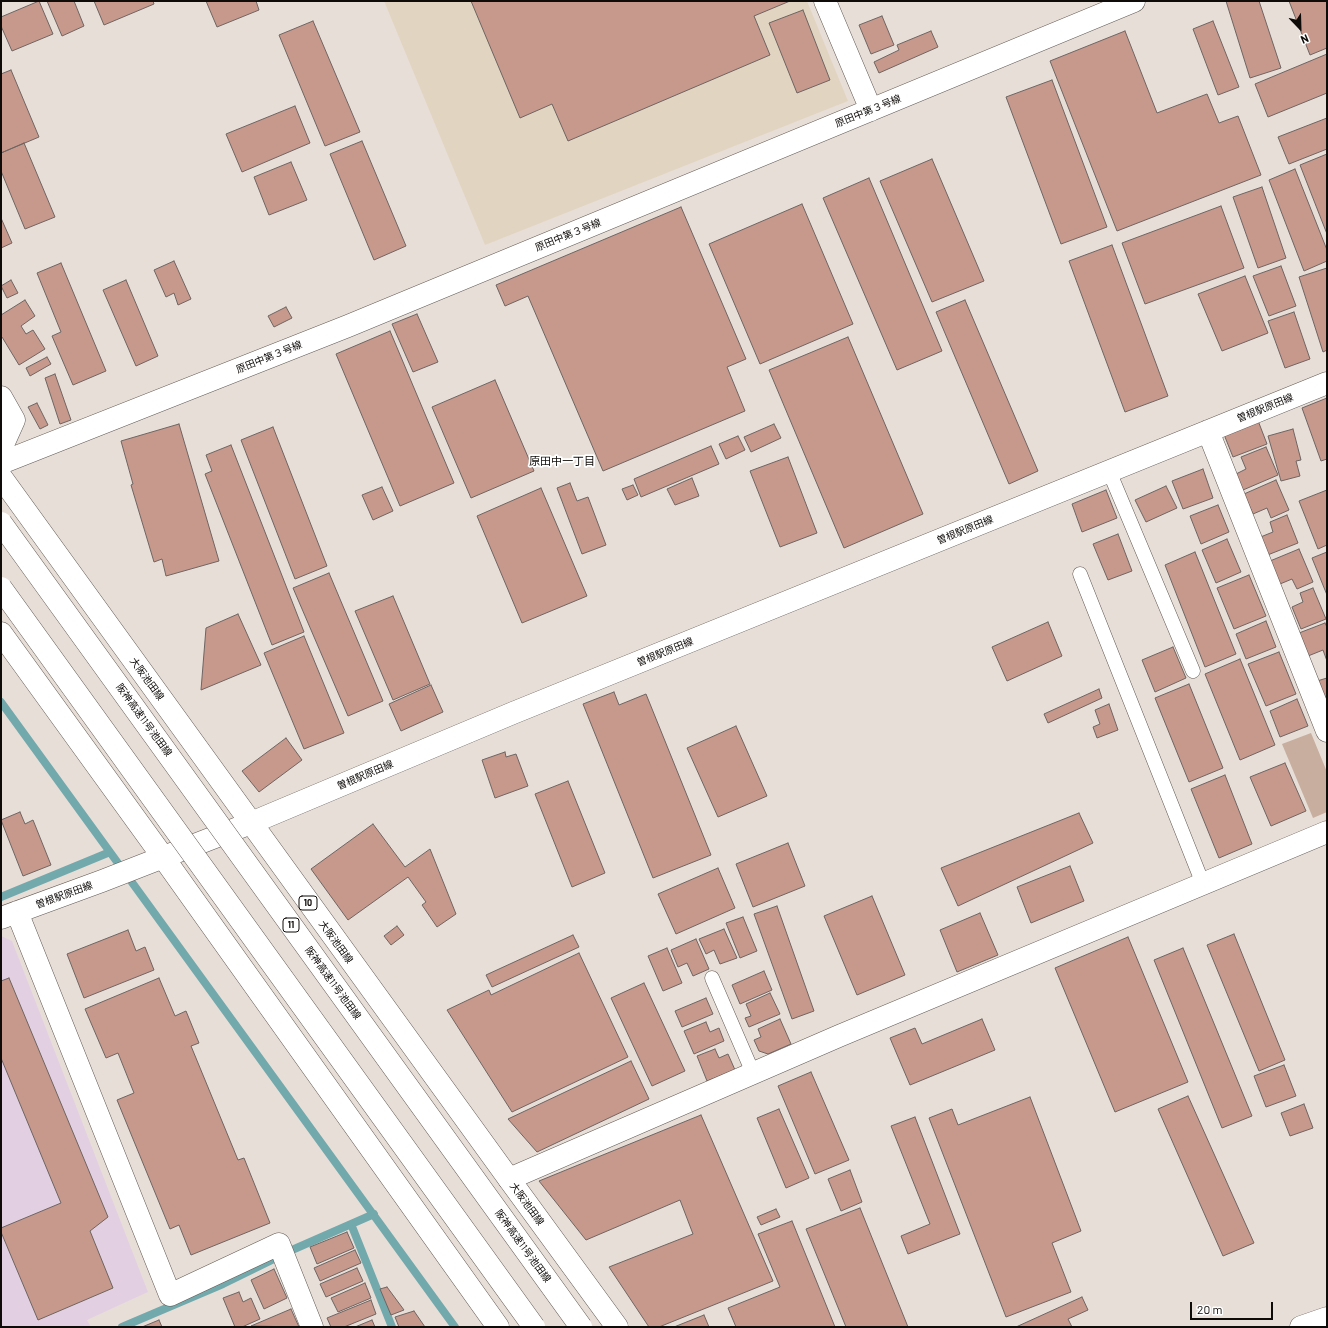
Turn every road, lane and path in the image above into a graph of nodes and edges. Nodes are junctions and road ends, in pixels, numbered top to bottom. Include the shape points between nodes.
1 (825, 1) edge
2 (1134, 1) edge
3 (871, 110) junction
4 (1327, 383) edge
5 (1, 397) edge
6 (1208, 431) junction
7 (1, 449) edge
8 (1, 463) edge
9 (1109, 471) junction
10 (1, 477) edge
11 (1, 523) edge
12 (1080, 574) dead end
13 (1, 588) edge
14 (1, 633) edge
15 (1193, 671) dead end
16 (1327, 731) edge
17 (251, 823) junction
18 (1327, 832) edge
19 (164, 857) junction
20 (1203, 884) junction
21 (9, 915) edge
22 (712, 978) dead end
23 (753, 1073) junction
24 (509, 1180) junction
25 (1327, 1318) edge
26 (312, 1327) edge
27 (498, 1327) edge
28 (534, 1327) edge
29 (581, 1327) edge
30 (617, 1327) edge
31 (1301, 1327) edge

1 - 3 main road
2 - 3 main road, 原田中第３号線
3 - 8 main road, 原田中第３号線 via 348,326
4 - 6 main road, 曽根駅原田線
5 - 7 main road via 14,420
6 - 9 main road, 曽根駅原田線
6 - 16 main road
9 - 15 lane
9 - 17 main road, 曽根駅原田線 via 521,710
10 - 17 main road, 大阪池田線 / 10
11 - 29 main road, 阪神高速11号池田線 / 11, bridge
12 - 20 lane
13 - 28 main road, bridge
14 - 19 main road
17 - 19 main road, 曽根駅原田線
17 - 24 main road, 大阪池田線 / 10
18 - 20 main road
19 - 21 main road, 曽根駅原田線
19 - 27 main road
20 - 23 main road
21 - 26 main road via 170,1295 279,1244
22 - 23 lane
23 - 24 main road
24 - 30 main road, 大阪池田線 / 10
25 - 31 main road

